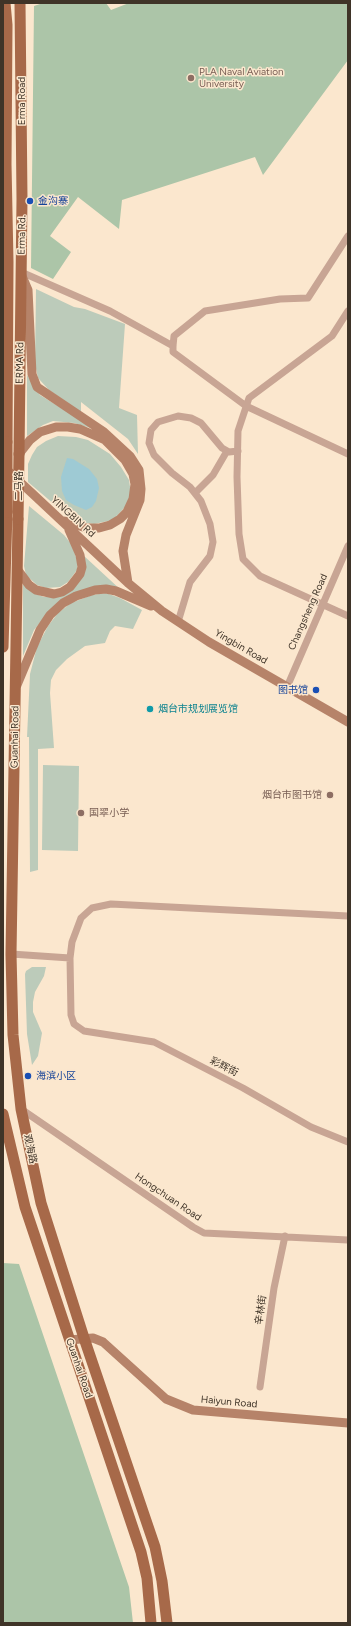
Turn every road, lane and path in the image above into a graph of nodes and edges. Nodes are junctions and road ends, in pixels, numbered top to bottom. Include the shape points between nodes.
1 (5, 3) edge
2 (20, 3) edge
3 (6, 98) junction
4 (22, 98) junction
5 (348, 236) edge
6 (8, 262) junction
7 (21, 272) junction
8 (3, 278) edge
9 (348, 311) edge
10 (173, 346) junction
11 (5, 389) edge
12 (246, 406) junction
13 (6, 442) joint
14 (227, 451) junction
15 (238, 451) junction
16 (19, 454) junction
17 (348, 454) edge
18 (3, 467) edge
19 (195, 493) junction
20 (5, 515) edge
21 (54, 516) junction
22 (18, 519) joint
23 (66, 525) junction
24 (348, 546) edge
25 (17, 569) junction
26 (128, 584) junction
27 (323, 604) junction
28 (162, 611) junction
29 (348, 616) edge
30 (178, 622) junction
31 (3, 647) edge
32 (287, 687) junction
33 (16, 688) junction
34 (348, 722) edge
35 (348, 916) edge
36 (7, 954) edge
37 (70, 958) junction
38 (7, 967) edge
39 (22, 1109) junction
40 (3, 1114) edge
41 (348, 1142) edge
42 (285, 1236) junction
43 (348, 1240) edge
44 (84, 1338) junction
45 (69, 1340) junction
46 (260, 1387) dead end
47 (348, 1423) edge
48 (152, 1623) edge
49 (167, 1623) edge

1 - 3 main road, Erma Road
2 - 4 main road, Erma Road
3 - 4 main road
3 - 6 main road, Erma Road
4 - 7 main road, Erma Road
5 - 10 street via 308,298 280,299 206,311 174,336
6 - 8 main road
6 - 11 main road, ERMA Rd
7 - 10 street via 110,311
7 - 16 main road, ERMA Rd
7 - 26 main road via 28,290 32,374 37,387 104,432 130,456 139,470 142,488 140,500 126,535 124,551
9 - 12 street via 332,336 249,398
10 - 12 street via 173,352
11 - 13 main road, ERMA Rd
12 - 15 street via 238,431
12 - 17 street
13 - 20 main road, 二马路, bridge
14 - 15 street
14 - 19 street via 213,475
14 - 19 street via 202,423 191,418 178,416 158,422 151,430 149,443 154,455
15 - 27 street via 239,534 243,559 260,576
16 - 21 main road via 30,440 48,428 80,429 105,440 125,460 133,474 133,499 127,512 110,525 99,528 73,524
16 - 22 main road, 二马路, bridge
18 - 21 main road, YINGBIN Rd
19 - 30 street via 210,524 214,542 210,556 190,582
20 - 31 main road, 二马路
21 - 23 main road, YINGBIN Rd
22 - 25 main road, Guanhai Road
23 - 25 main road via 80,555 82,567 70,587 54,594 36,590
23 - 26 main road, YINGBIN Rd
24 - 27 street, Changsheng Road
25 - 33 main road, Guanhai Road
26 - 28 main road, Yingbin Road
27 - 29 street
27 - 32 street, Changsheng Road
28 - 30 main road, Yingbin Road
28 - 33 main road via 116,591 95,590 76,596 63,603 50,615 40,630
30 - 32 main road, Yingbin Road
32 - 34 main road, Yingbin Road
33 - 36 main road, Guanhai Road
35 - 37 street via 111,904 92,908 81,918 72,942
36 - 37 street
36 - 38 main road, 观海路
37 - 41 street, 彩辉街 via 71,1015 74,1024 84,1031 154,1042 243,1088 310,1127
38 - 39 main road, 观海路
39 - 42 street, Hongchuan Road via 204,1233
39 - 44 main road, 观海路 via 41,1203
40 - 45 main road, Guanhai Road via 25,1207
42 - 43 street, Hongchuan Road
42 - 46 street, 辛林街 via 274,1288
44 - 45 main road, Haiyun Road
44 - 47 main road, Haiyun Road via 103,1342 155,1391 189,1409
44 - 49 main road, Guanhai Road via 155,1547
45 - 48 main road, Guanhai Road via 141,1552

